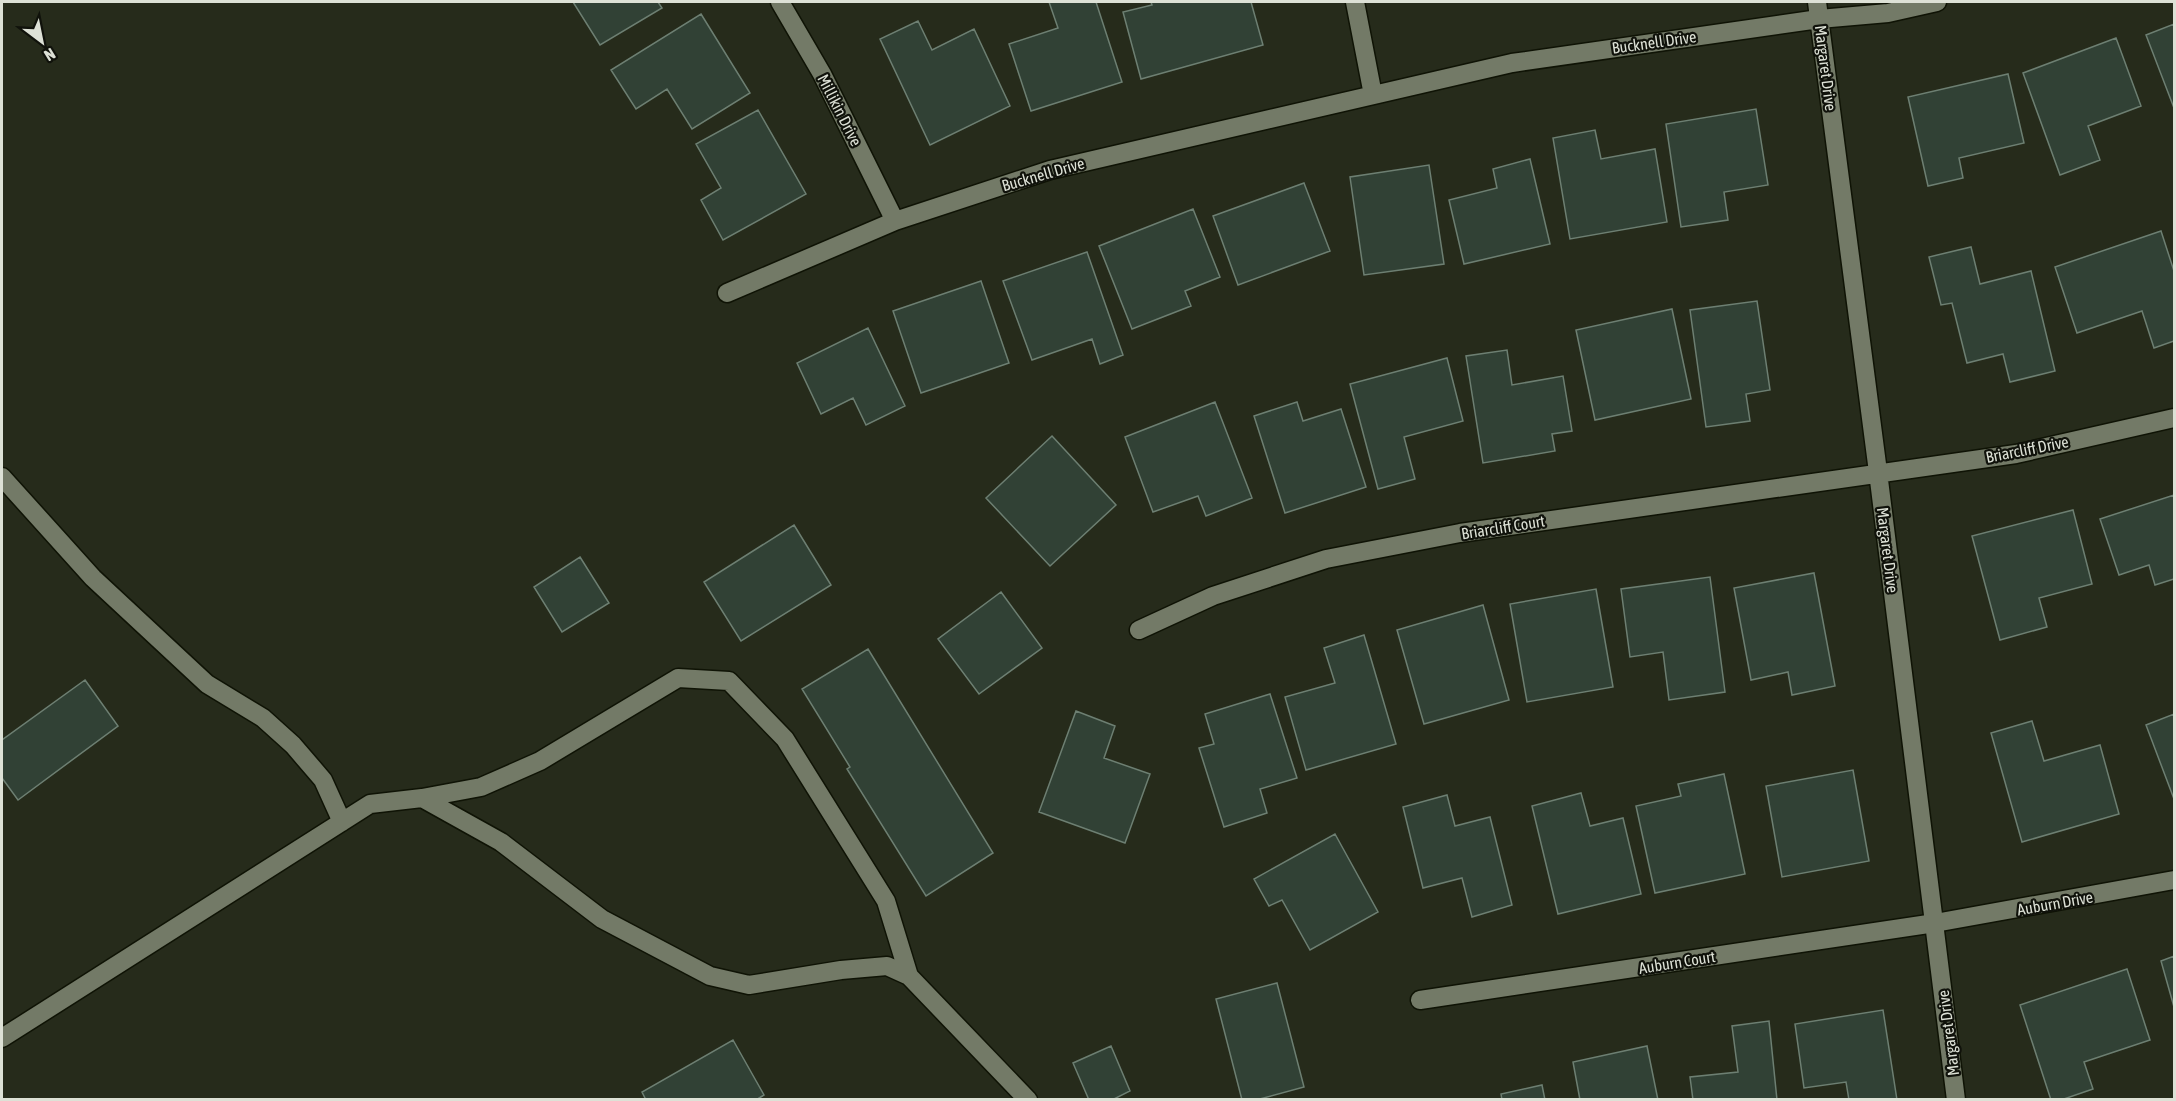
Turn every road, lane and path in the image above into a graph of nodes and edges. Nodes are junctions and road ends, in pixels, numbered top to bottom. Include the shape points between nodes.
1 (780, 2) edge
2 (1355, 2) edge
3 (1937, 2) edge
4 (1818, 10) edge
5 (1372, 95) junction
6 (895, 221) junction
7 (727, 293) dead end
8 (2175, 418) edge
9 (1878, 472) junction
10 (2, 477) edge
11 (1139, 630) dead end
12 (422, 798) junction
13 (342, 822) junction
14 (2175, 880) edge
15 (1935, 923) junction
16 (909, 976) junction
17 (1420, 1000) dead end
18 (2, 1038) edge
19 (1028, 1100) edge
20 (1956, 1100) edge

1 - 6 street, Millikin Drive via 822,74
2 - 5 street
3 - 4 street, Bucknell Drive via 1888,13
4 - 5 street, Bucknell Drive via 1512,63
4 - 9 street, Margaret Drive
5 - 6 street, Bucknell Drive via 1050,170
6 - 7 street, Bucknell Drive
8 - 9 street, Briarcliff Drive via 2016,454
9 - 11 street, Briarcliff Court via 1460,533 1326,560 1213,596
9 - 15 street, Margaret Drive
10 - 13 street via 93,578 207,684 263,718 293,745 323,780
12 - 13 street via 370,804
12 - 16 street via 501,842 602,919 710,976 749,985 887,966
12 - 16 street via 481,786 540,761 678,678 729,681 785,738 886,901
13 - 18 street
14 - 15 street, Auburn Drive
15 - 17 street, Auburn Court
15 - 20 street, Margaret Drive
16 - 19 street

